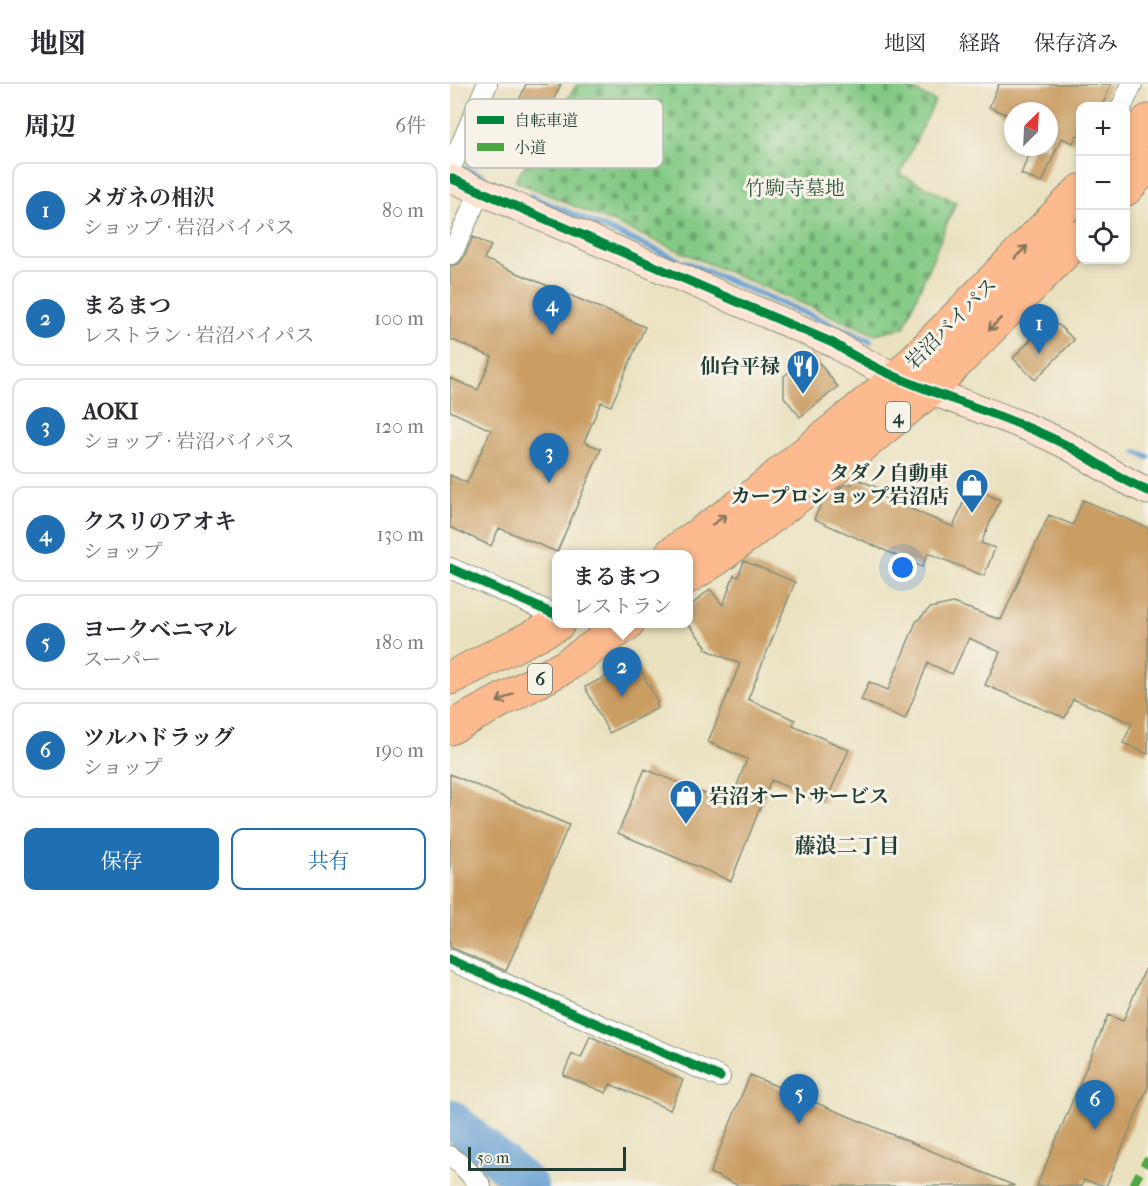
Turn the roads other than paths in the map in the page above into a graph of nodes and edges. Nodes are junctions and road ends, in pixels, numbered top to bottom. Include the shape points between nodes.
1 (487, 84) edge
2 (1132, 84) edge
3 (481, 99) edge
4 (1124, 102) edge
5 (1148, 121) edge
6 (465, 137) edge
7 (1130, 140) edge
8 (1148, 164) edge
9 (452, 168) edge
10 (1130, 184) edge
11 (480, 191) junction
12 (1076, 195) edge
13 (1076, 241) edge
14 (452, 254) dead end
15 (897, 378) junction
16 (930, 390) junction
17 (1148, 491) edge
18 (693, 563) edge
19 (693, 566) edge
20 (450, 568) edge
21 (552, 613) edge
22 (552, 627) edge
23 (593, 628) edge
24 (621, 628) edge
25 (450, 678) edge
26 (450, 702) edge
27 (450, 728) edge
28 (450, 960) edge
29 (720, 1077) dead end
30 (450, 1156) edge
31 (482, 1186) edge

1 - 3 street
2 - 4 street
5 - 7 highway
6 - 9 street
8 - 10 highway
9 - 11 street
11 - 14 street
11 - 15 street via 833,343 861,362
15 -> 12 highway, 岩沼バイパス / 4
13 -> 16 highway, 岩沼バイパス / 4
15 - 16 street
18 -> 15 highway, 岩沼バイパス / 4 via 749,499
16 - 17 street via 1068,446 1117,478
16 - 19 highway, 岩沼バイパス / 4 via 839,465
20 - 21 street
22 - 25 highway
23 - 26 highway
24 -> 27 highway, 6 via 564,666
28 - 29 street
30 - 31 street

